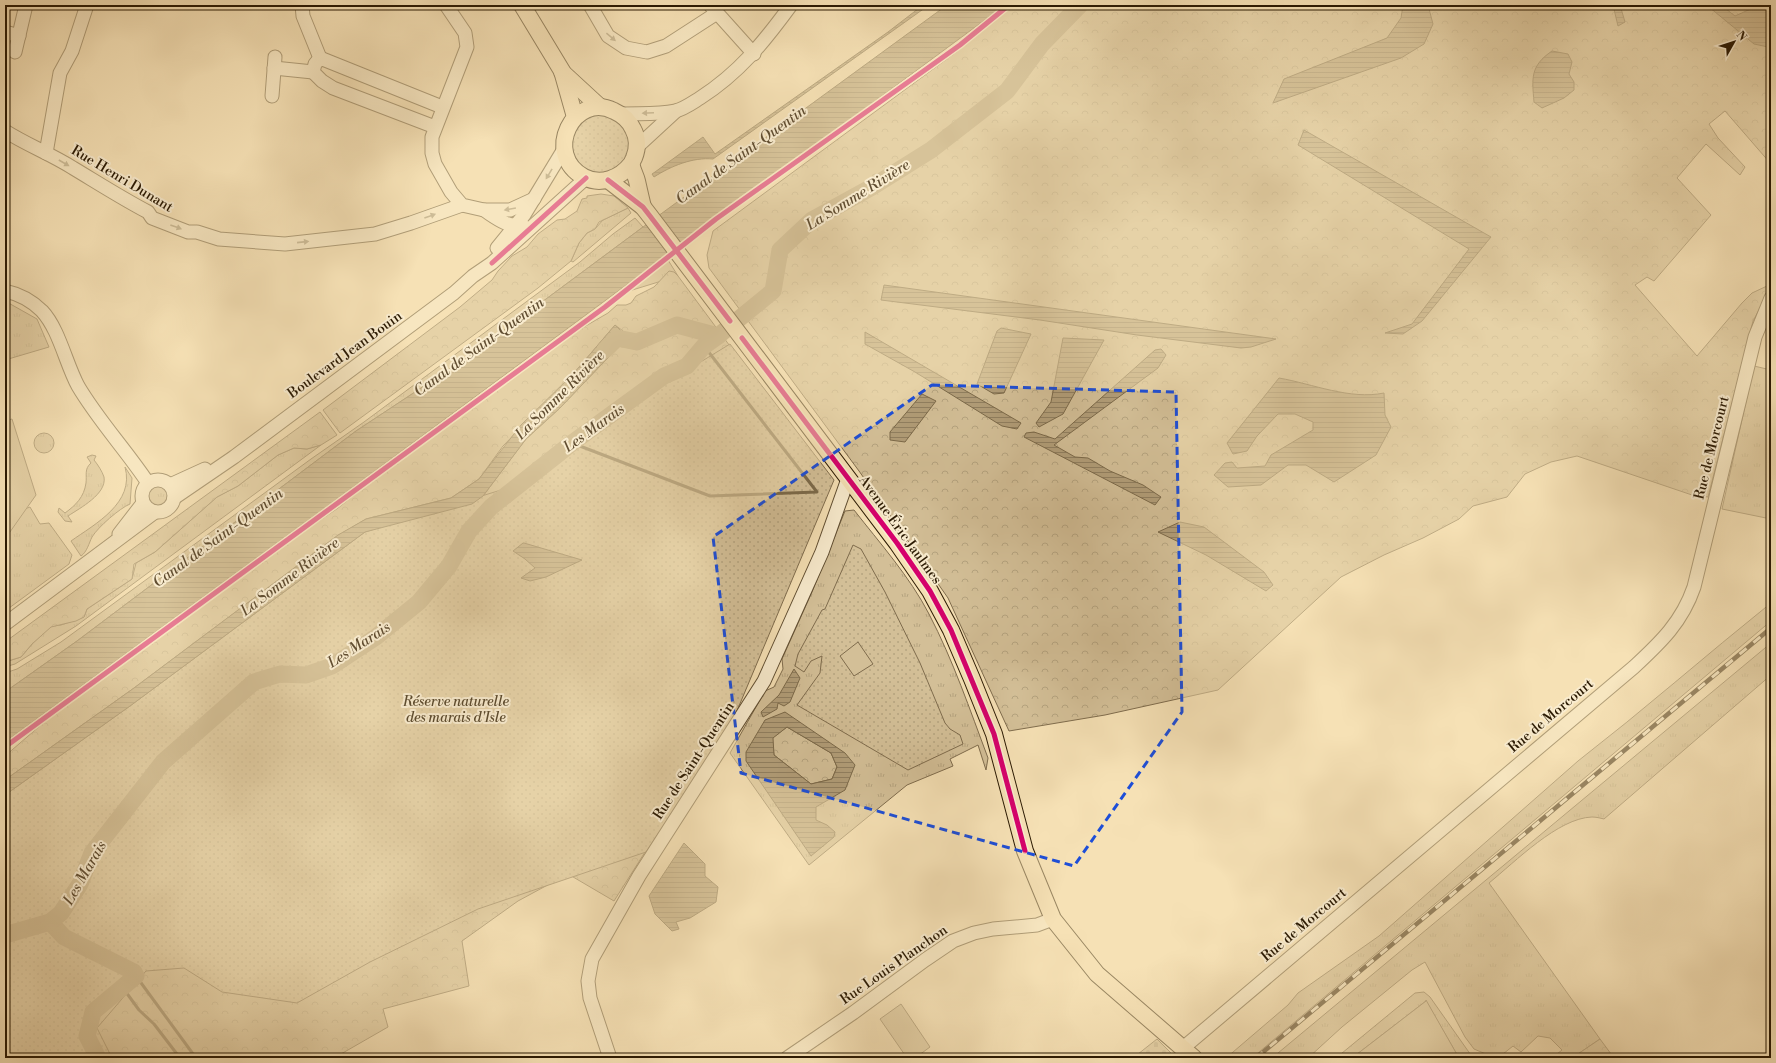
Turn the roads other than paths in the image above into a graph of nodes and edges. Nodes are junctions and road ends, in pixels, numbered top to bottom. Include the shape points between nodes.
1 (26, 5) edge
2 (87, 5) edge
3 (302, 5) edge
4 (446, 5) edge
5 (522, 5) edge
6 (590, 5) edge
7 (791, 5) edge
8 (714, 9) edge
9 (5, 32) edge
10 (19, 36) junction
11 (15, 52) dead end
12 (754, 54) junction
13 (320, 58) junction
14 (562, 71) junction
15 (313, 72) junction
16 (272, 96) dead end
17 (442, 107) junction
18 (600, 107) junction
19 (676, 111) junction
20 (620, 114) junction
21 (575, 117) junction
22 (435, 128) junction
23 (5, 131) edge
24 (638, 146) junction
25 (564, 149) junction
26 (46, 153) junction
27 (632, 164) junction
28 (586, 178) junction
29 (608, 180) junction
30 (534, 199) junction
31 (462, 205) junction
32 (484, 210) junction
33 (646, 212) junction
34 (540, 218) junction
35 (498, 219) junction
36 (516, 226) junction
37 (499, 246) junction
38 (473, 276) junction
39 (5, 291) edge
40 (1771, 298) edge
41 (234, 457) junction
42 (848, 479) junction
43 (148, 483) junction
44 (170, 485) junction
45 (174, 498) junction
46 (143, 503) junction
47 (155, 512) junction
48 (108, 548) junction
49 (5, 624) edge
50 (1053, 919) junction
51 (1189, 1053) edge
52 (610, 1058) edge
53 (787, 1058) edge

1 - 10 street
2 - 26 street via 72,51 60,73
3 - 13 street via 302,16
4 - 17 street via 465,33 467,47
5 - 14 main road
6 -> 8 street via 608,36 626,48 646,52 666,46
7 - 12 street
8 - 12 street
9 - 10 street
10 - 11 street
12 - 19 street via 714,89
13 - 15 street
13 - 17 street
14 - 18 main road
14 - 21 main road
15 - 16 street via 275,62
15 - 22 street via 333,88
17 - 22 street
18 - 20 main road
18 - 21 main road
19 -> 20 street
19 - 24 street
20 - 24 main road via 634,130
21 - 25 main road via 564,137
22 - 31 street via 432,152 435,164 451,192
23 - 26 street, Rue Henri Dunant
24 - 27 main road
25 - 28 main road via 571,166
25 -> 30 street
26 -> 31 street, Rue Henri Dunant via 148,212 152,218 188,232 219,239 285,244 362,236 411,223
27 - 29 main road via 618,177
27 - 33 main road
28 - 29 main road
28 - 34 street
29 - 33 main road
30 -> 32 street via 510,210
30 - 36 street
31 - 32 street
32 - 35 street
33 - 42 main road, Avenue Éric Jaulmes
34 - 36 street
34 - 38 street
35 - 36 street
35 - 37 street
36 - 37 street
37 - 38 street
38 - 41 street, Boulevard Jean Bouin via 406,330
39 - 43 street via 22,296 50,322 78,385 96,414
40 - 51 street, Rue de Morcourt via 1753,344 1694,587 1670,632 1634,667
41 - 44 street, Boulevard Jean Bouin
41 - 45 street, Boulevard Jean Bouin
42 - 50 main road, Avenue Éric Jaulmes via 898,543 930,591 951,630 994,734 1025,851
42 - 52 street, Rue de Saint-Quentin via 822,552 764,681 639,876 592,959 588,981 590,998
43 - 44 street via 162,480
43 - 46 street via 142,494
44 - 45 street
45 - 47 street via 166,511
46 - 47 street via 150,511
46 - 48 street
47 - 48 street
48 - 49 street
50 - 51 main road, Avenue Éric Jaulmes via 1097,974
50 - 53 street, Rue Louis Planchon via 1037,925 974,933 953,941

